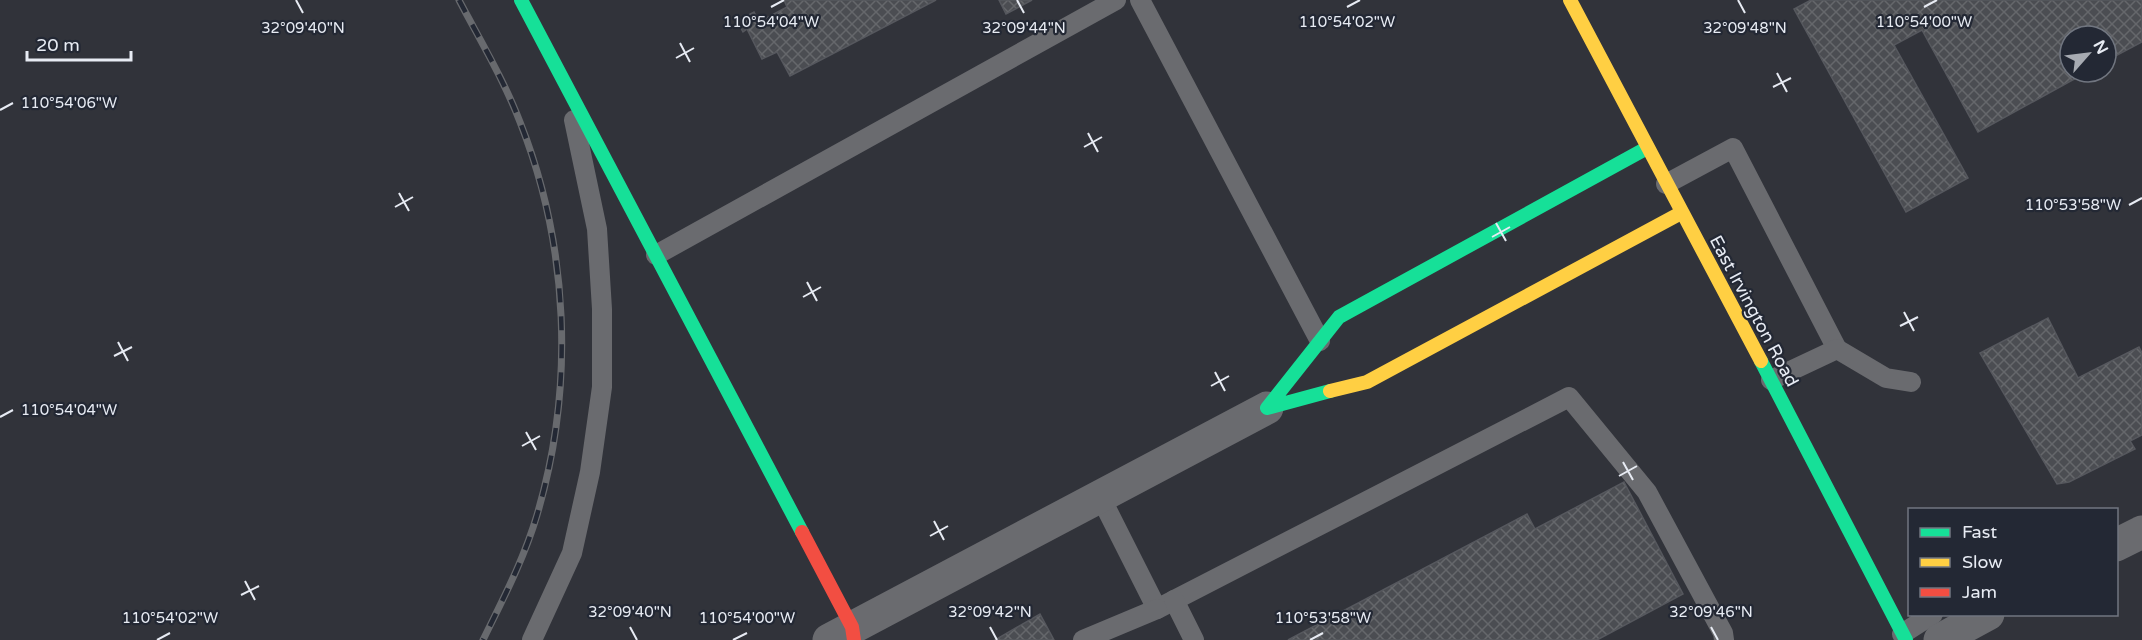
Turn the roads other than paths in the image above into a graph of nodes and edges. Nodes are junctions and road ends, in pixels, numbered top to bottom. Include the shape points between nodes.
1 (521, 0) edge
2 (1116, 0) edge
3 (1140, 0) edge
4 (1575, 2) edge
5 (566, 85) junction
6 (1647, 148) junction
7 (1666, 184) junction
8 (1681, 213) junction
9 (656, 255) junction
10 (1320, 341) junction
11 (1837, 349) junction
12 (1771, 380) junction
13 (1911, 382) dead end
14 (1267, 408) junction
15 (1100, 496) junction
16 (2142, 532) edge
17 (2118, 544) edge
18 (1174, 600) junction
19 (1157, 609) junction
20 (1932, 616) edge
21 (1986, 616) edge
22 (845, 636) edge
23 (1904, 637) edge
24 (532, 640) edge
25 (1083, 640) edge
26 (1194, 640) edge
27 (1724, 640) edge
28 (1940, 640) edge

1 - 5 street
2 - 9 lane
3 - 10 lane
4 - 6 street, East Irvington Road
5 - 9 street
5 - 24 lane via 597,229 603,387 572,553
6 - 7 street, East Irvington Road
6 - 10 street via 1339,317
7 - 8 street, East Irvington Road
7 - 11 lane via 1733,148
8 - 12 street, East Irvington Road
8 - 14 street via 1367,382
9 - 22 street
10 - 14 street
11 - 12 lane
11 - 13 lane via 1886,378
12 - 23 street, East Irvington Road
14 - 15 street
15 - 19 lane
15 - 22 street
16 - 17 street
18 - 19 lane
18 - 26 lane
18 - 27 lane via 1569,397 1647,492
19 - 25 lane
20 - 23 lane
21 - 28 street

